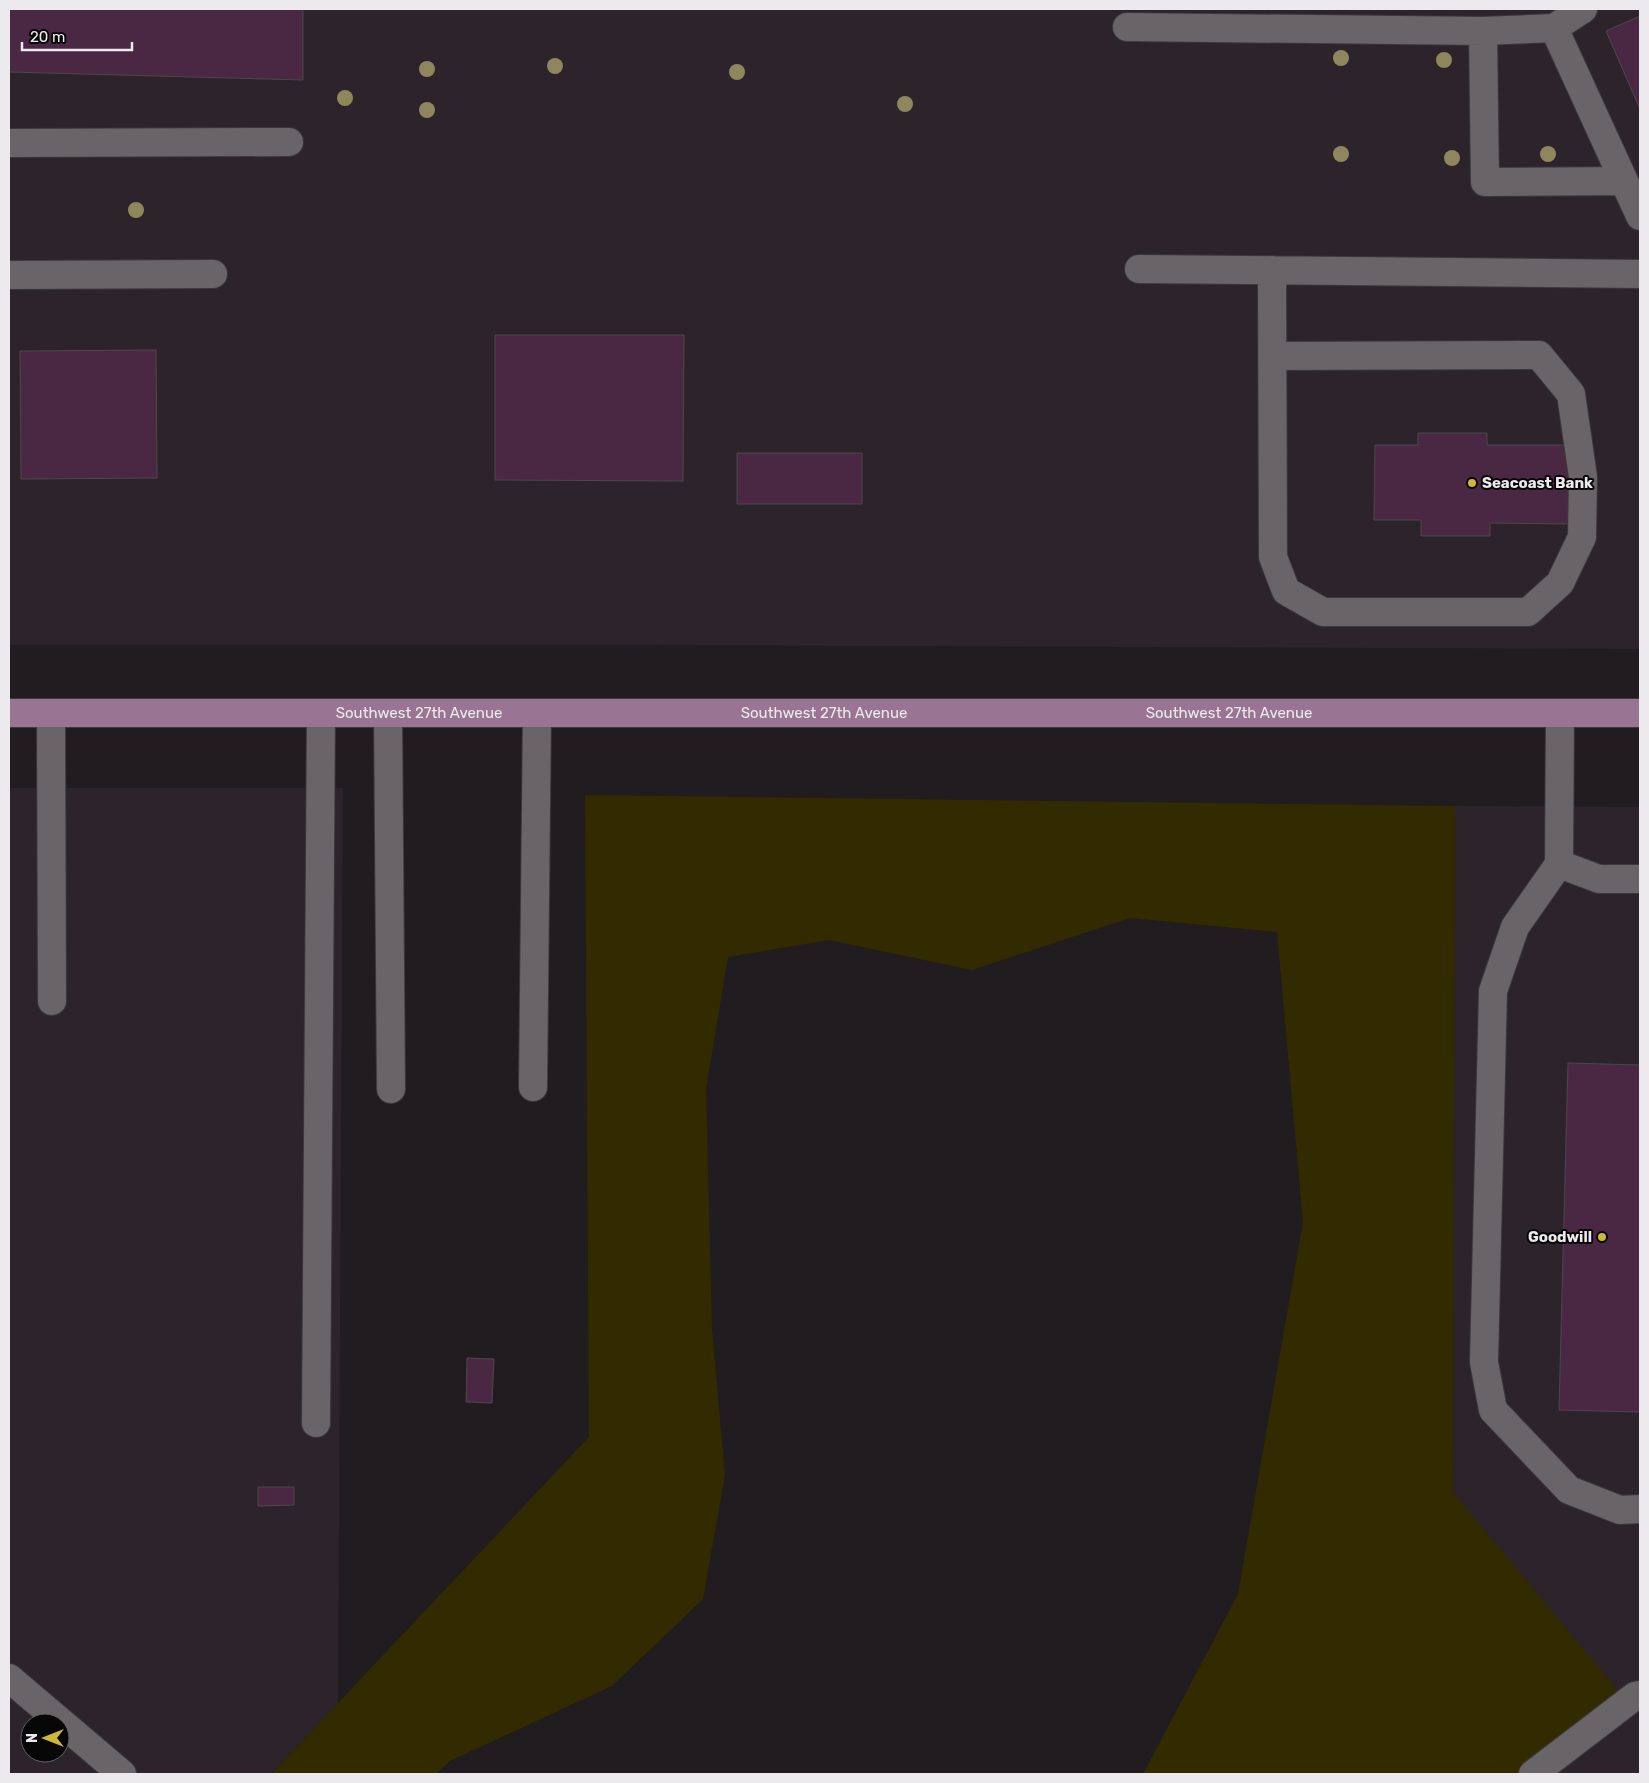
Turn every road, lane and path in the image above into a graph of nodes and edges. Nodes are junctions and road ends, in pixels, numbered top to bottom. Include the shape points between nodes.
1 (1583, 9) edge
2 (1127, 27) dead end
3 (1554, 28) junction
4 (1483, 31) junction
5 (289, 142) dead end
6 (9, 143) edge
7 (1624, 181) junction
8 (1640, 216) edge
9 (1139, 268) dead end
10 (1272, 270) junction
11 (213, 274) dead end
12 (1640, 274) edge
13 (9, 275) edge
14 (1273, 356) junction
15 (9, 713) edge
16 (50, 713) junction
17 (321, 713) junction
18 (388, 713) junction
19 (537, 713) junction
20 (1560, 713) junction
21 (1640, 713) edge
22 (1559, 864) junction
23 (1640, 879) edge
24 (52, 1001) dead end
25 (533, 1088) dead end
26 (391, 1089) dead end
27 (316, 1422) dead end
28 (1640, 1509) edge
29 (9, 1678) edge
30 (1640, 1695) edge
31 (122, 1774) edge
32 (1533, 1774) edge

1 - 3 lane
2 - 4 lane
3 - 4 lane
3 - 7 lane
4 - 7 lane via 1485,182
5 - 6 lane
7 - 8 lane
9 - 10 lane
10 - 12 lane
10 - 14 lane
11 - 13 lane
14 - 14 lane via 1274,557 1286,591 1323,612 1528,612 1560,583 1582,537 1584,477 1571,394 1538,355
15 - 16 main road, Southwest 27th Avenue
16 - 17 main road, Southwest 27th Avenue
16 - 24 lane
17 - 18 main road, Southwest 27th Avenue
17 - 27 lane
18 - 19 main road, Southwest 27th Avenue
18 - 26 lane
19 - 20 main road, Southwest 27th Avenue
19 - 25 lane
20 - 21 main road, Southwest 27th Avenue
20 - 22 lane
22 - 23 lane via 1599,879
22 - 28 lane via 1515,928 1493,992 1484,1362 1493,1410 1569,1490 1620,1510
29 - 31 lane
30 - 32 lane via 1634,1696

